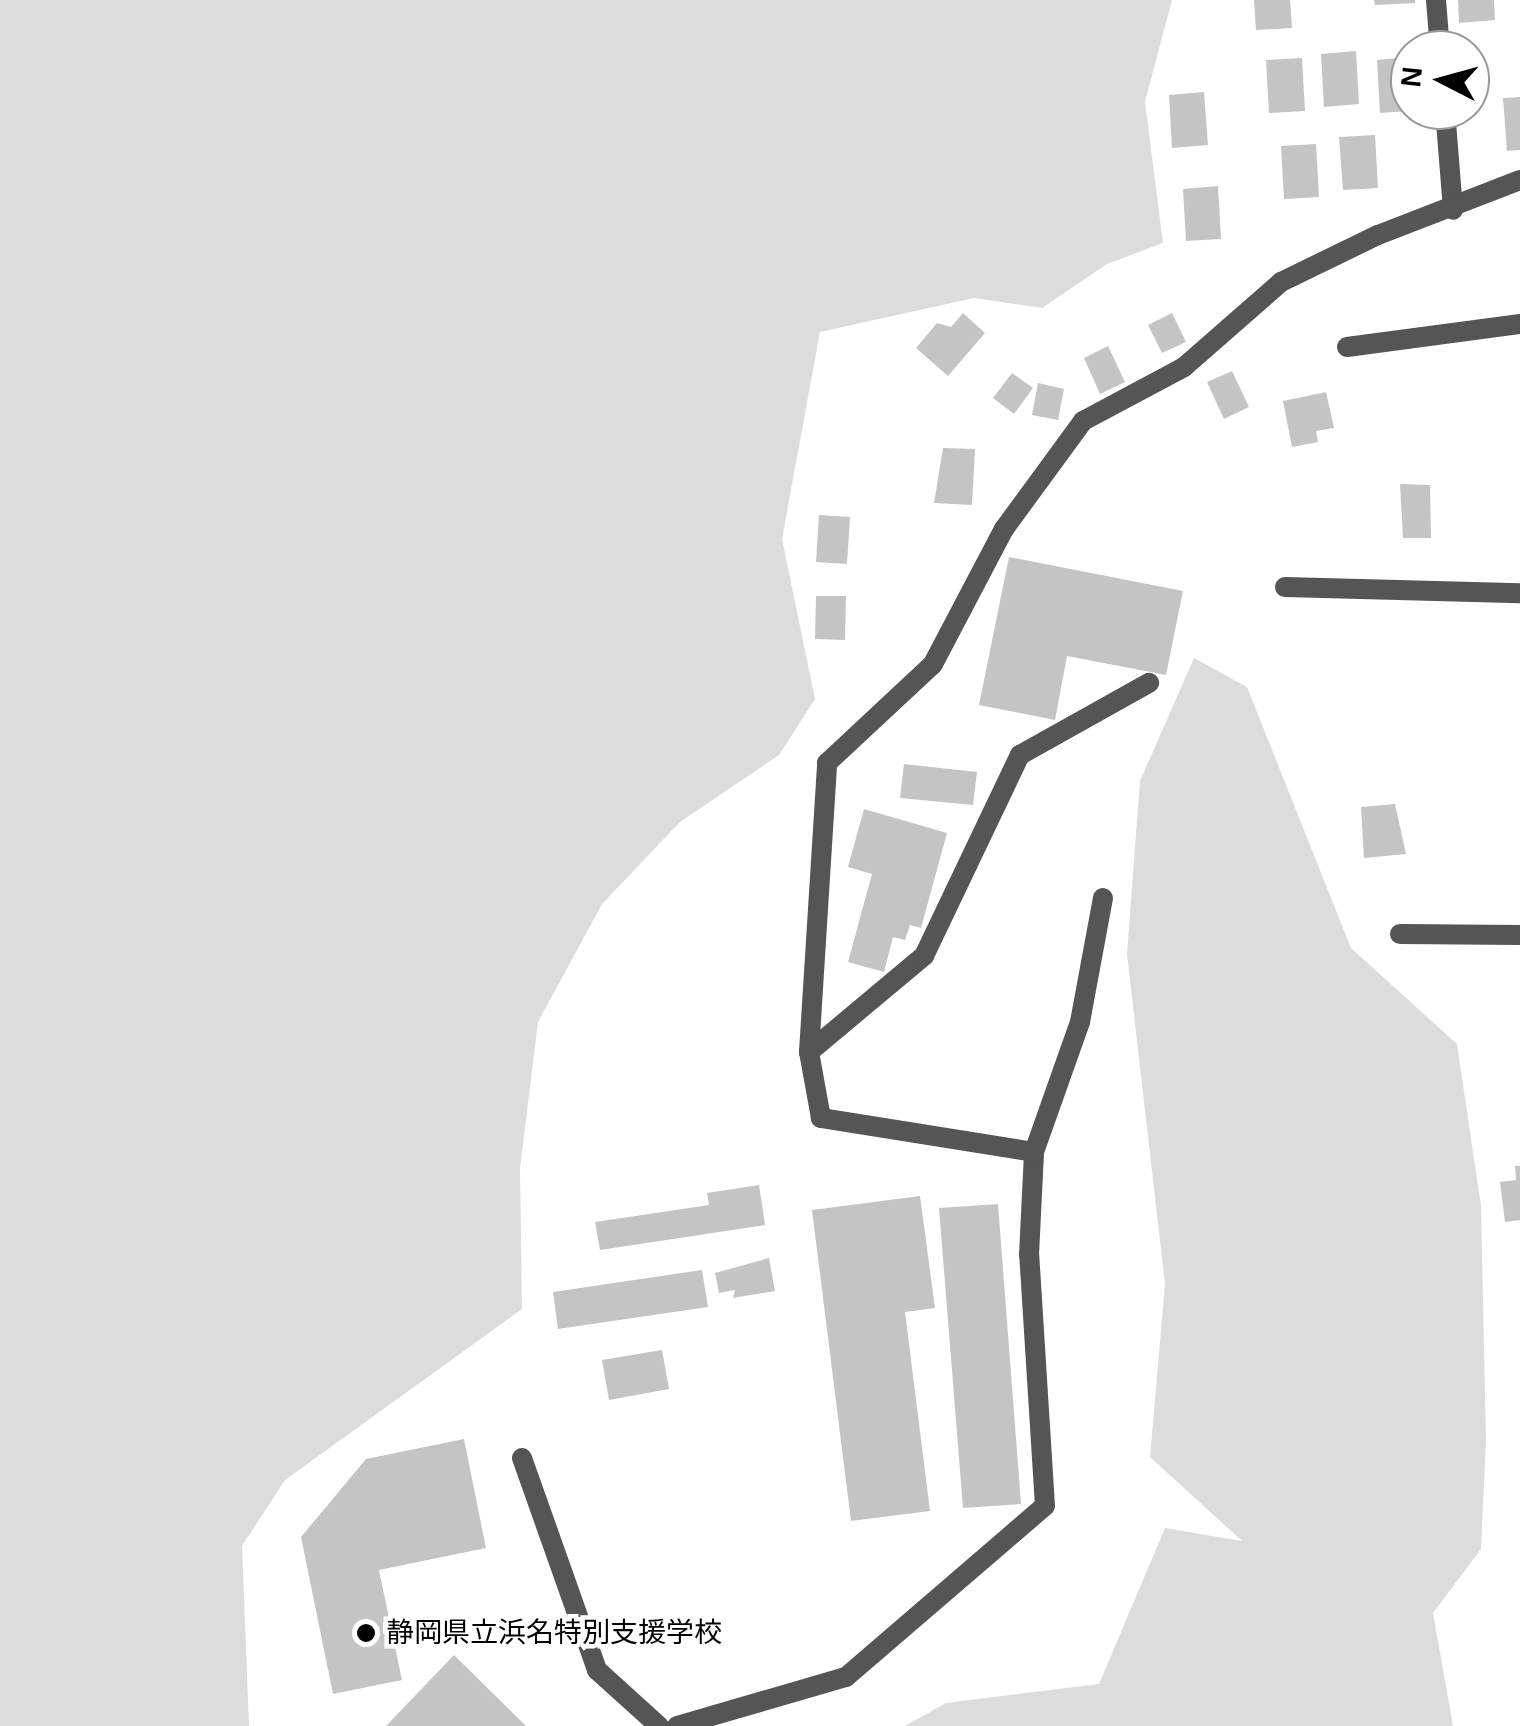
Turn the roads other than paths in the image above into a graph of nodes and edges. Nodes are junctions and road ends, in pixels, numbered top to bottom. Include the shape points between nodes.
1 (1436, 0) edge
2 (1438, 30) edge
3 (1447, 130) edge
4 (1520, 180) edge
5 (1453, 210) junction
6 (1520, 324) edge
7 (1348, 347) dead end
8 (1285, 587) dead end
9 (1520, 592) edge
10 (1149, 683) dead end
11 (1102, 898) dead end
12 (1400, 934) dead end
13 (1520, 935) edge
14 (809, 1052) junction
15 (1034, 1152) junction
16 (522, 1458) dead end
17 (659, 1726) edge
18 (677, 1726) edge

1 - 2 street
3 - 5 street
4 - 5 street
5 - 14 street via 1378,235 1282,282 1184,367 1083,421 1044,466 933,664 827,763
6 - 7 street
8 - 9 street
10 - 14 street via 1020,756 924,956
11 - 15 street via 1080,1022
12 - 13 street
14 - 15 street via 821,1118
15 - 18 street via 1029,1256 1045,1506 846,1677
16 - 17 street via 597,1670

